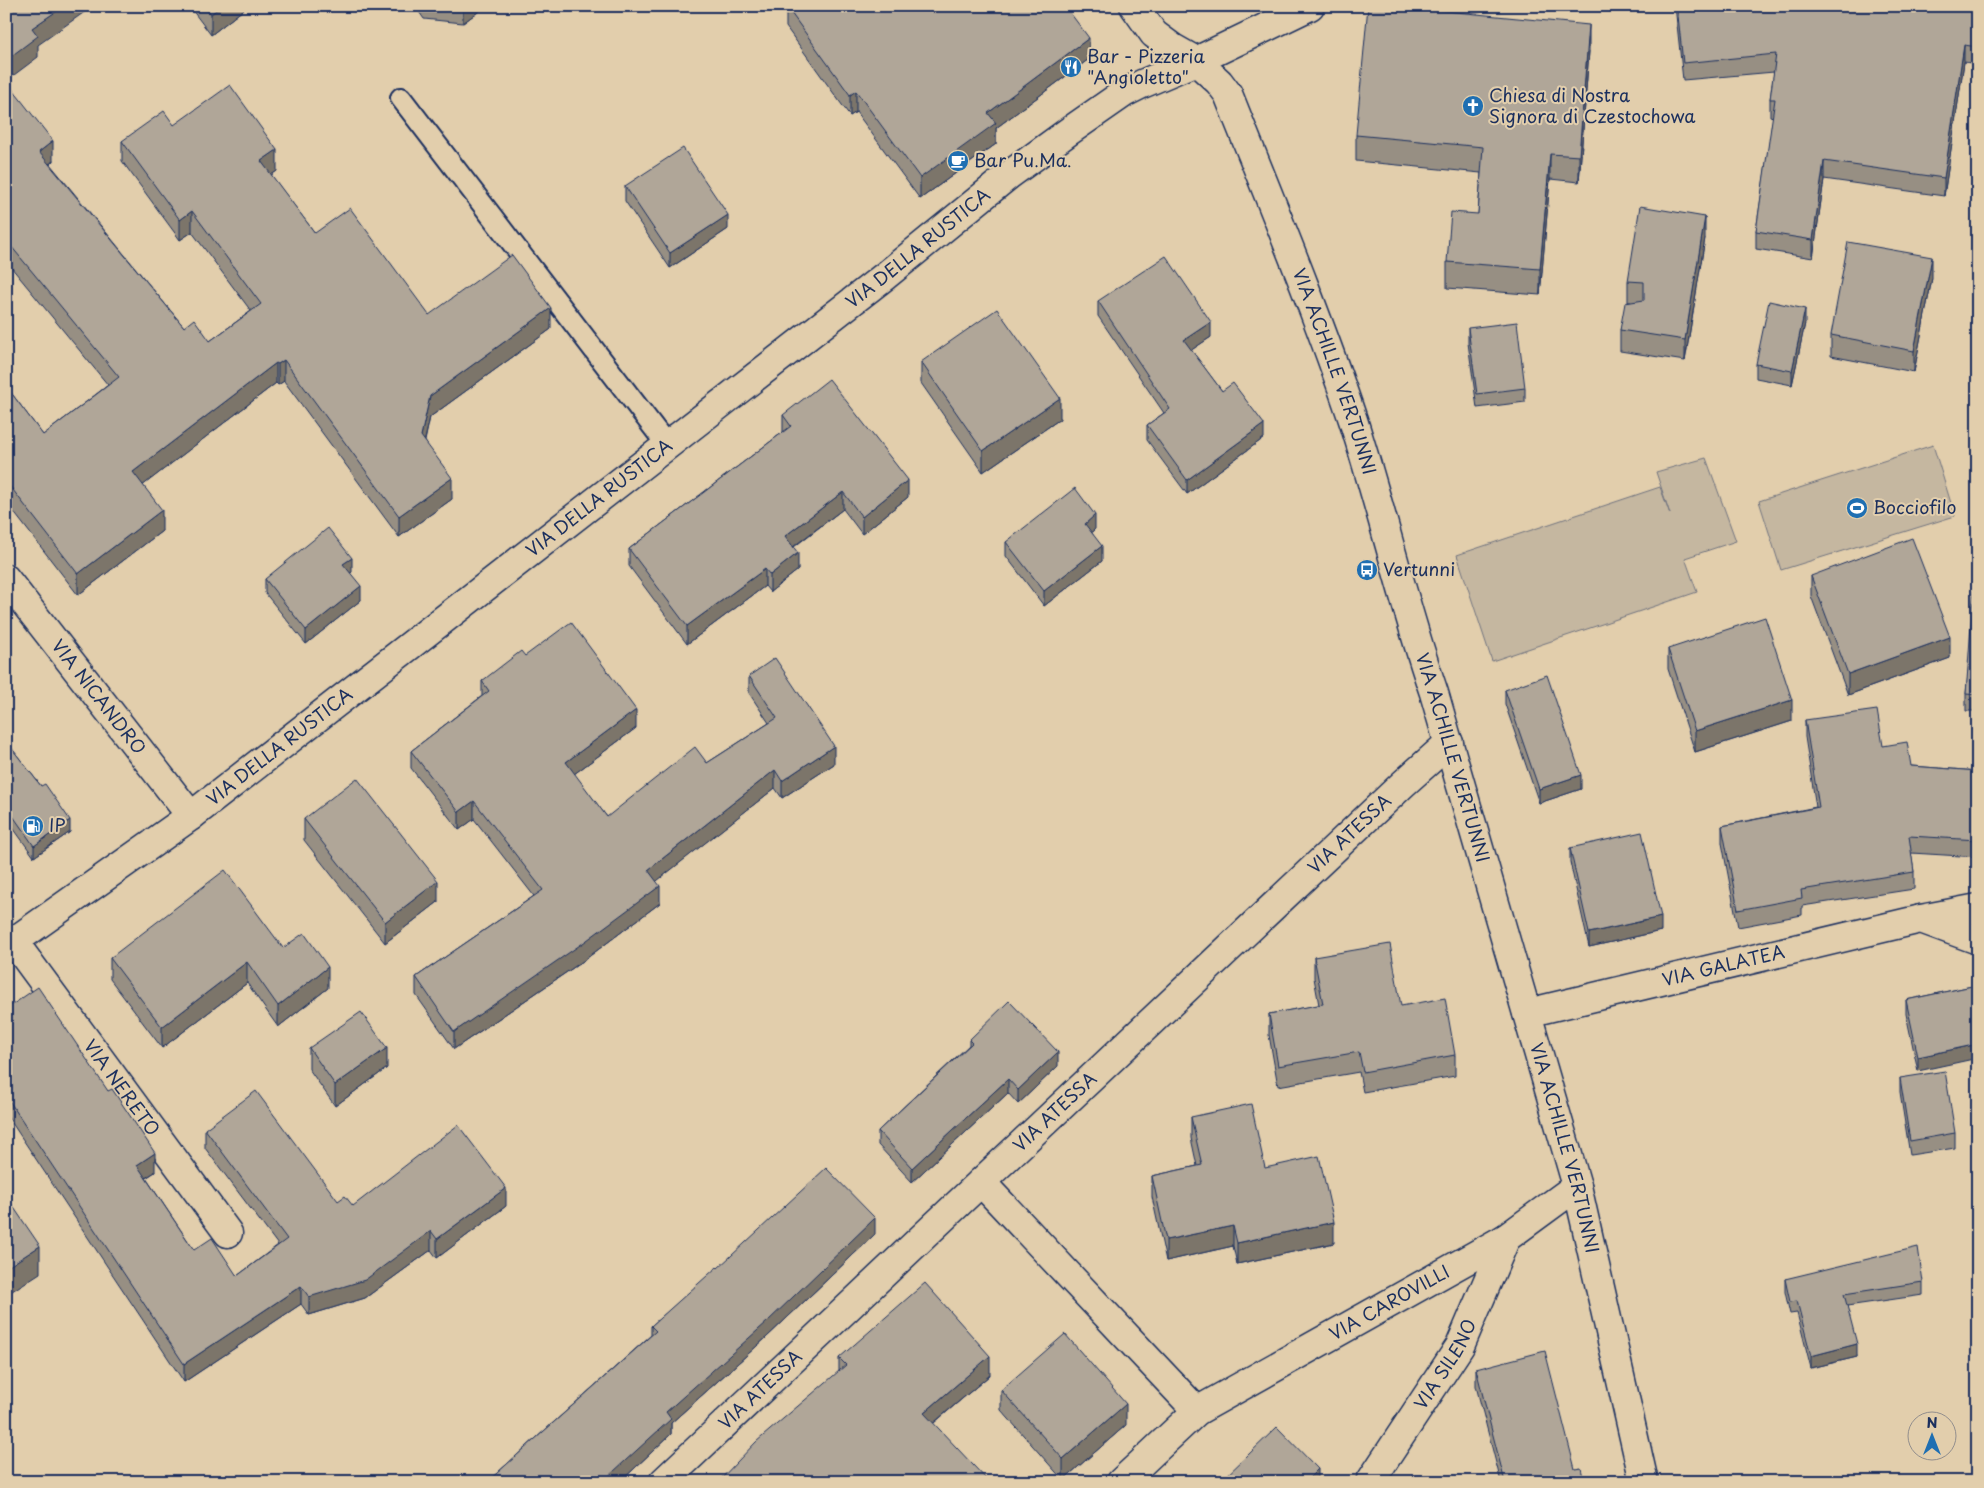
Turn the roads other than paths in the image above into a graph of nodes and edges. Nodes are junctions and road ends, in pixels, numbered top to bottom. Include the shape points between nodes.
1 (1134, 6) edge
2 (1310, 6) edge
3 (1196, 60) junction
4 (401, 98) dead end
5 (668, 445) junction
6 (6, 579) edge
7 (1449, 743) junction
8 (191, 816) junction
9 (1978, 908) edge
10 (1921, 919) junction
11 (1978, 940) edge
12 (10, 945) edge
13 (1528, 1013) junction
14 (981, 1182) junction
15 (1577, 1186) junction
16 (228, 1233) dead end
17 (1506, 1238) junction
18 (1197, 1411) junction
19 (663, 1482) edge
20 (1121, 1482) edge
21 (1370, 1482) edge
22 (1644, 1482) edge

1 - 3 street, VIA ACHILLE VERTUNNI via 1154,34
2 - 3 street, VIA DELLA RUSTICA
3 - 5 street, VIA DELLA RUSTICA via 1133,88 1074,127
3 - 7 street, VIA ACHILLE VERTUNNI via 1228,94 1298,269 1352,420
4 - 5 lane
5 - 8 street, VIA DELLA RUSTICA
6 - 8 street, VIA NICANDRO
7 - 13 street, VIA ACHILLE VERTUNNI
7 - 14 street, VIA ATESSA
8 - 12 street, VIA DELLA RUSTICA
9 - 10 street, VIA GALATEA
10 - 11 street
10 - 13 street, VIA GALATEA
12 - 16 street, VIA NERETO
13 - 15 street, VIA ACHILLE VERTUNNI
14 - 18 street
14 - 19 street, VIA ATESSA
15 - 17 street, VIA CAROVILLI
15 - 22 street, VIA ACHILLE VERTUNNI
17 - 18 street, VIA CAROVILLI
17 - 21 street, VIA SILENO via 1460,1346
18 - 20 street, VIA CAROVILLI

